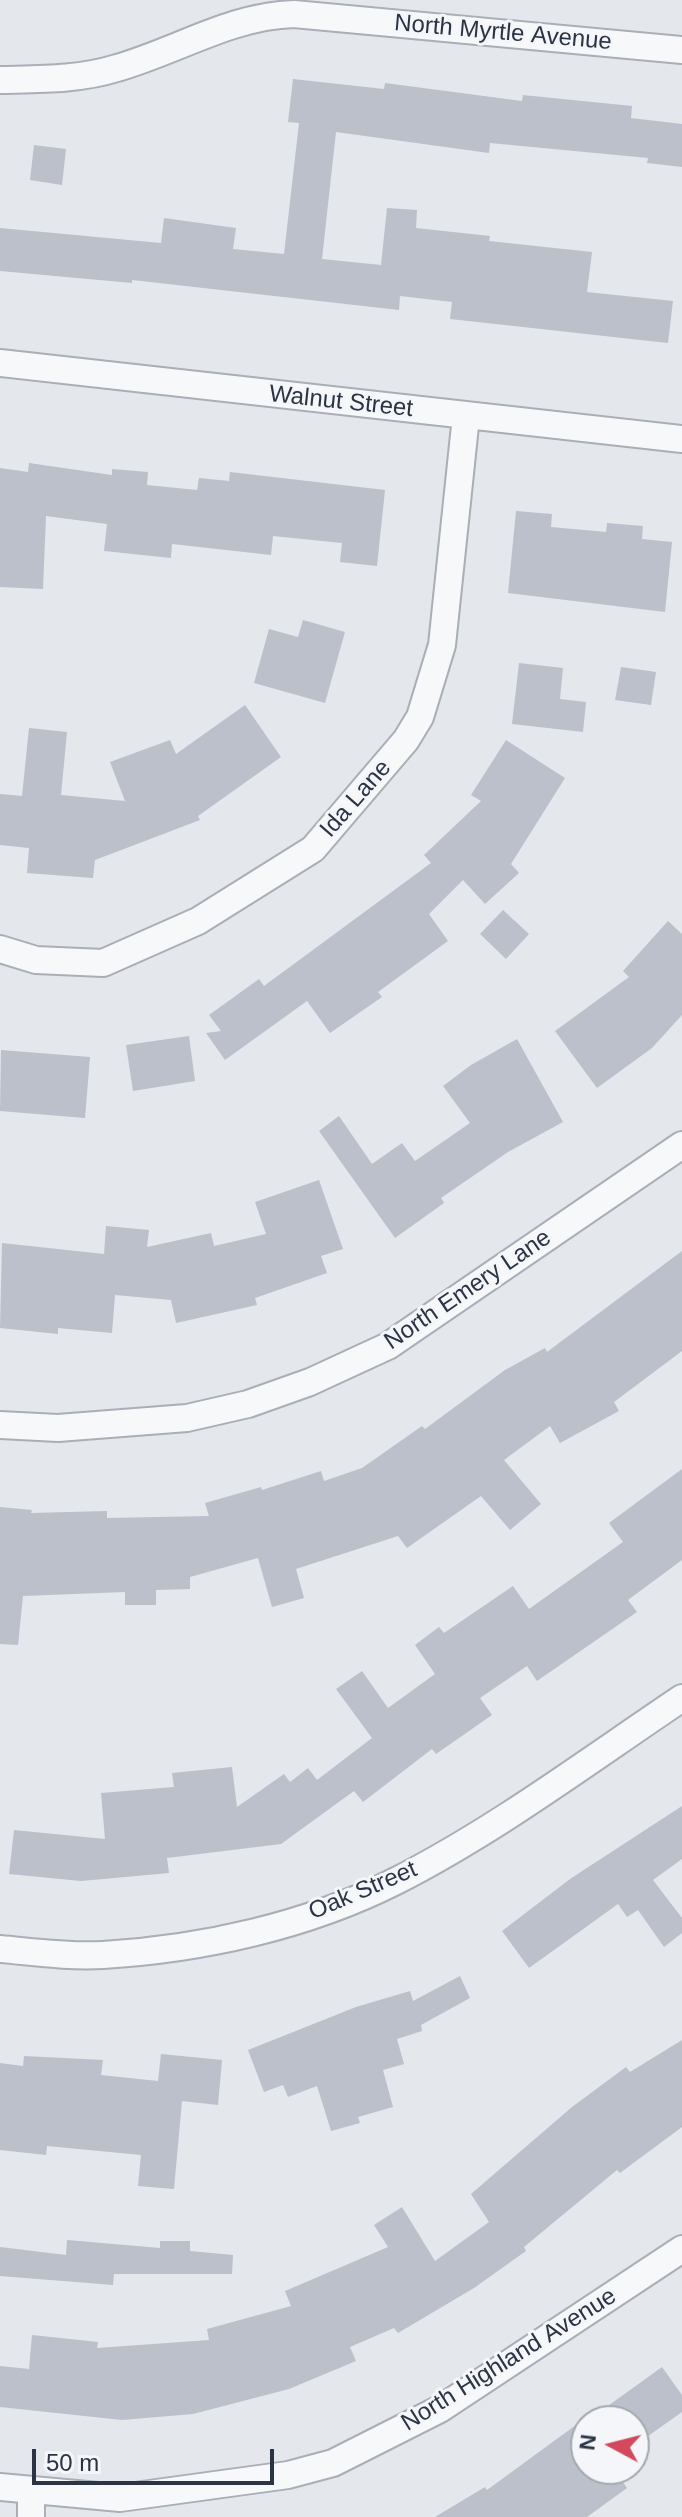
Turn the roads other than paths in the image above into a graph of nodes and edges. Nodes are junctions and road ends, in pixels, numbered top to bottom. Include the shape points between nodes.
1 (682, 50) edge
2 (0, 80) edge
3 (0, 363) edge
4 (466, 416) junction
5 (682, 439) edge
6 (0, 949) edge
7 (682, 1145) edge
8 (0, 1425) edge
9 (682, 1698) edge
10 (0, 1949) edge
11 (682, 2249) edge
12 (0, 2487) edge
13 (31, 2490) junction
14 (31, 2517) edge

1 - 2 street, North Myrtle Avenue via 283,14 229,25 79,78
3 - 4 street, Walnut Street
4 - 5 street, Walnut Street
4 - 6 street, Ida Lane via 442,645 420,717 313,849 198,921 103,963 36,960
7 - 8 street, North Emery Lane via 388,1346 310,1382 187,1418 58,1428
9 - 10 street, Oak Street via 476,1835 394,1882 326,1911 210,1943 102,1955
11 - 13 street, North Highland Avenue via 440,2409 333,2463 288,2475 120,2498
12 - 13 street, North Highland Avenue
13 - 14 street

